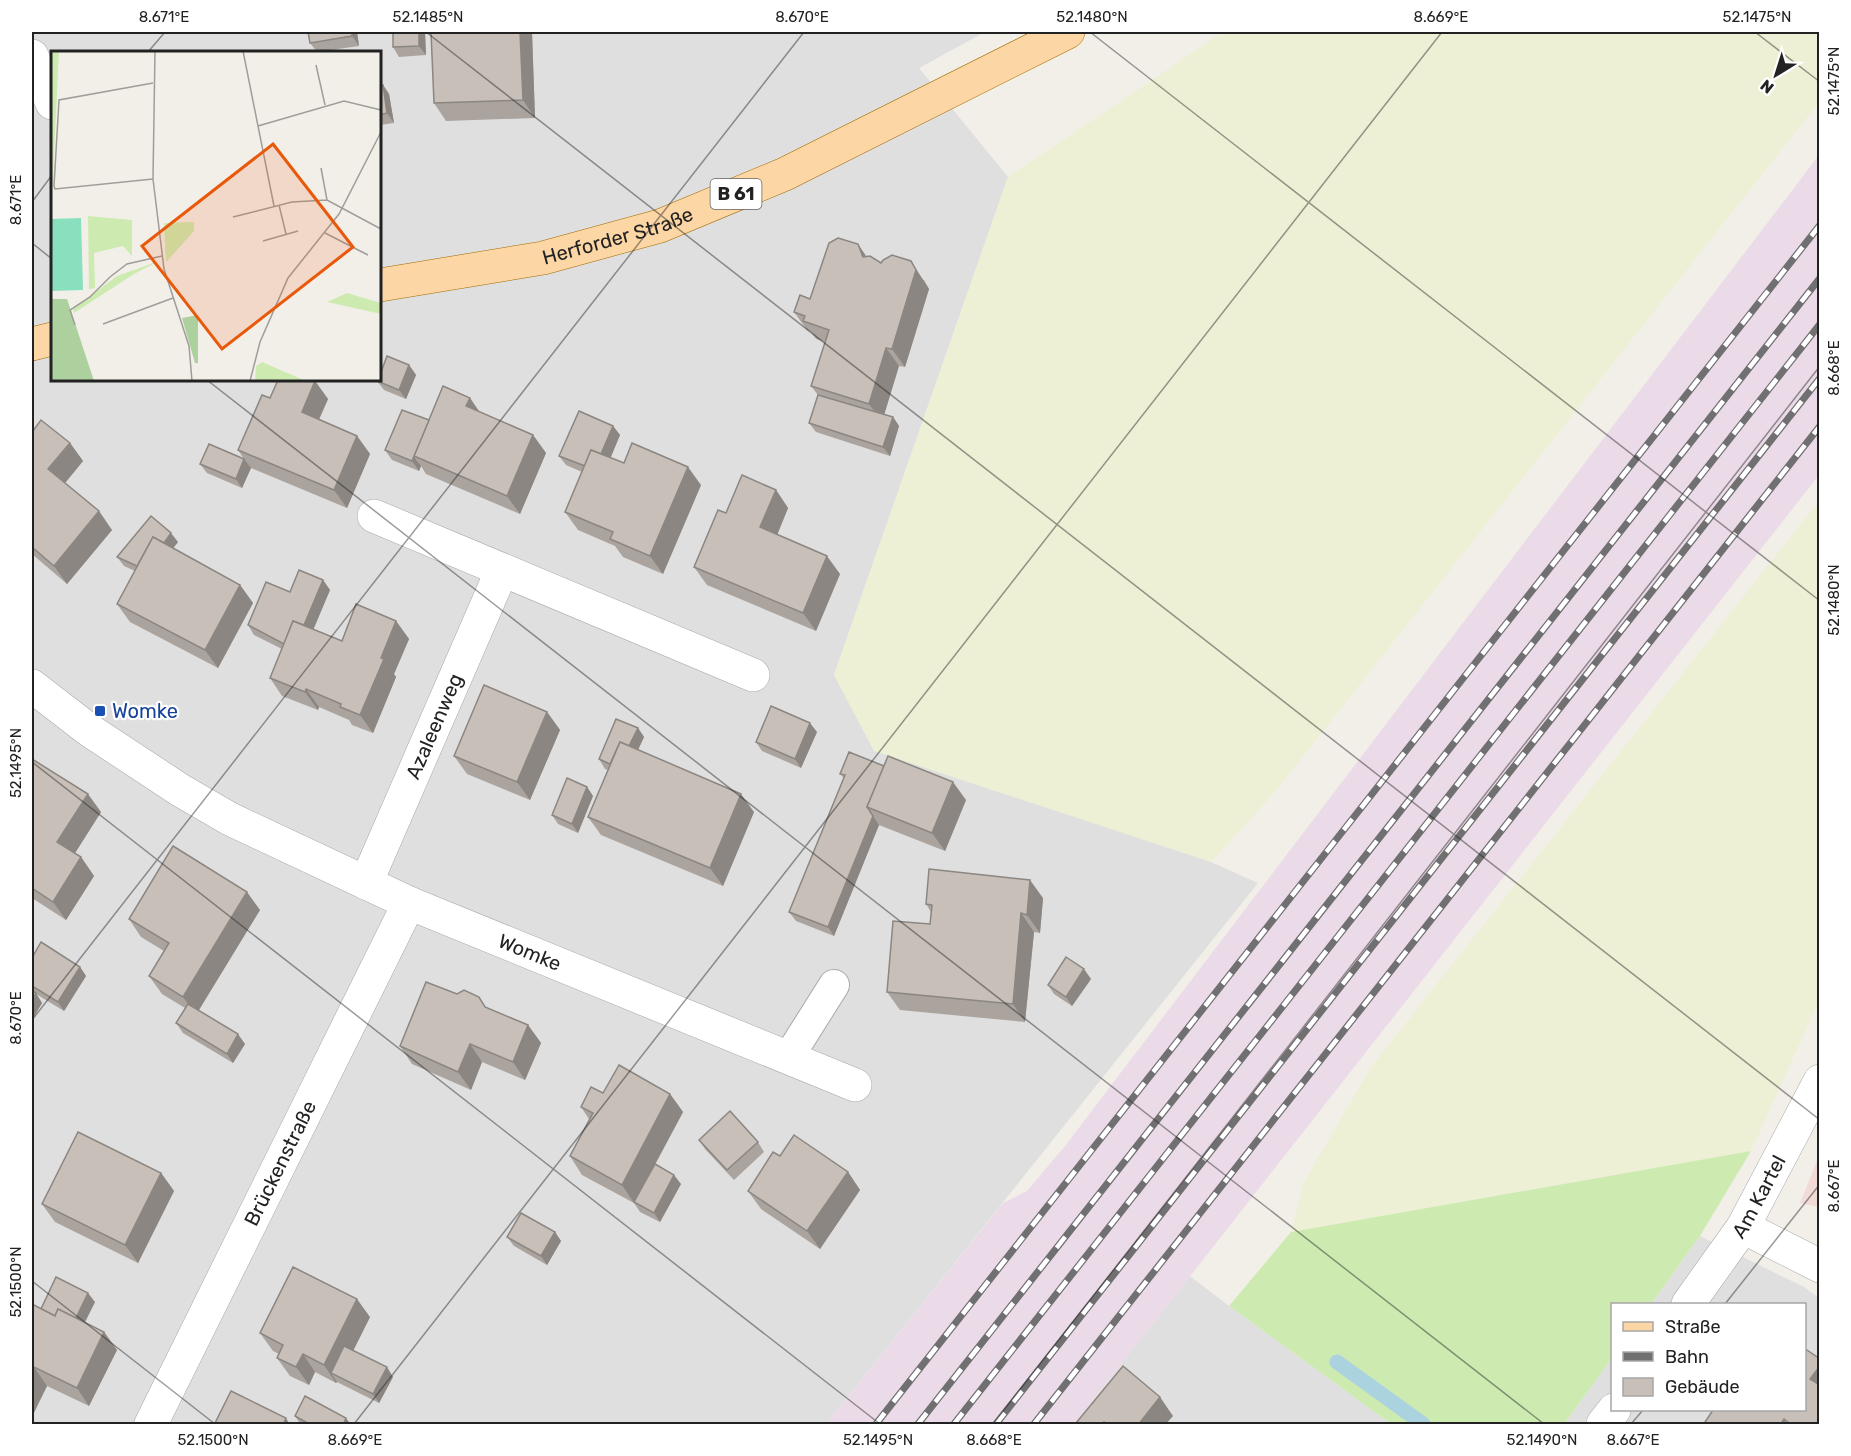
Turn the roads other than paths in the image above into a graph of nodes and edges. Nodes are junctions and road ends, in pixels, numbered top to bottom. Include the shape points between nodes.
1 (1068, 32) edge
2 (32, 56) edge
3 (51, 101) edge
4 (381, 285) edge
5 (51, 339) edge
6 (32, 344) edge
7 (374, 516) dead end
8 (502, 570) junction
9 (753, 675) dead end
10 (32, 686) edge
11 (366, 883) junction
12 (409, 903) junction
13 (834, 985) dead end
14 (788, 1058) junction
15 (1820, 1081) edge
16 (855, 1085) dead end
17 (1743, 1227) junction
18 (1820, 1266) edge
19 (1689, 1303) edge
20 (1613, 1411) edge
21 (151, 1425) edge
22 (1603, 1425) edge

1 - 4 main road, Herforder Straße / B 61 via 785,174 660,226 543,258
2 - 3 street
5 - 6 main road
7 - 8 street
8 - 9 street
8 - 11 street, Azaleenweg
10 - 11 street, Womke via 89,730 190,796
11 - 12 street, Womke
12 - 14 street, Womke
12 - 21 street, Brückenstraße
13 - 14 lane
14 - 16 street, Womke
15 - 17 street, Am Kartel
17 - 18 street
17 - 19 street, Am Kartel
20 - 22 street

